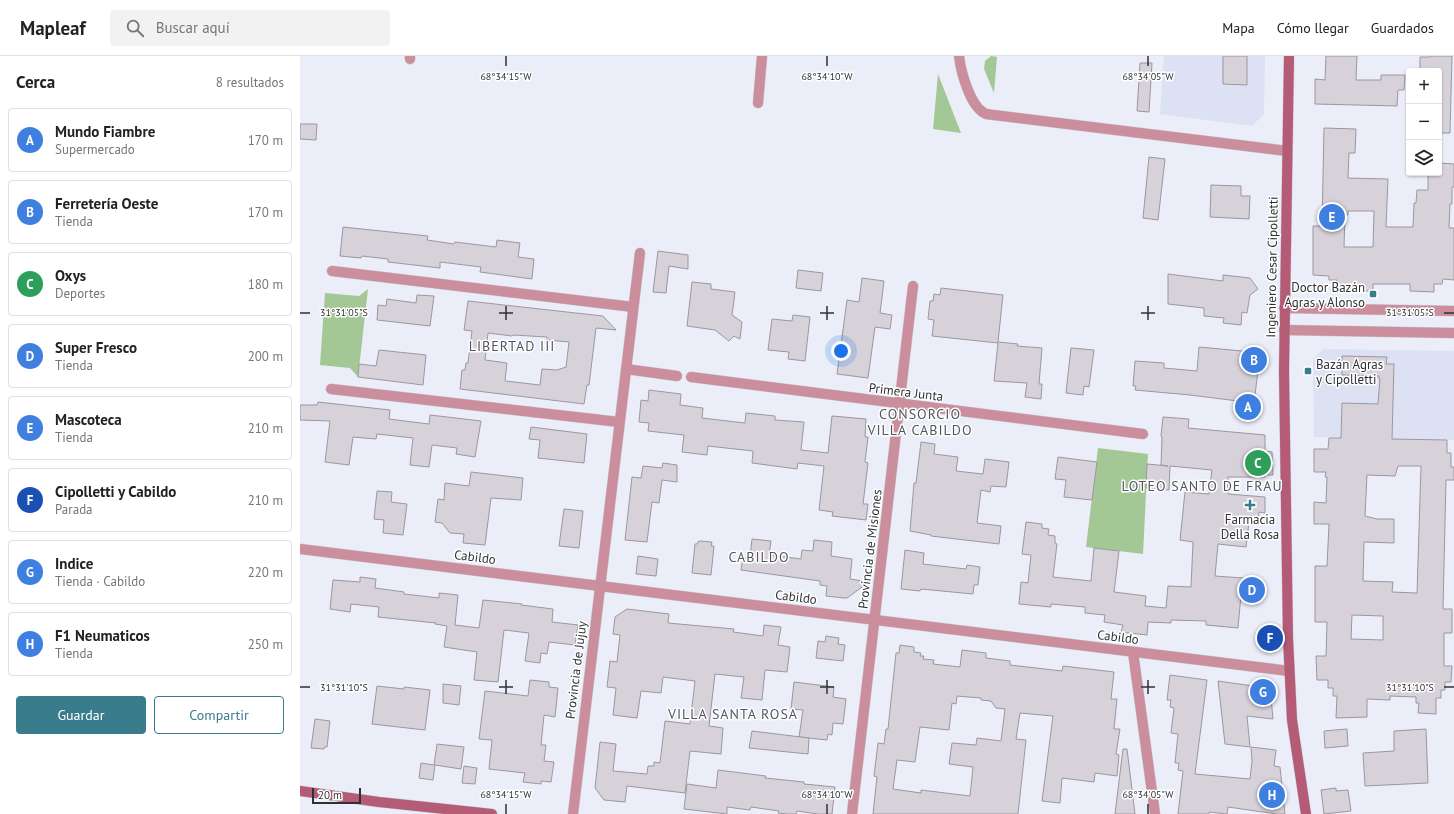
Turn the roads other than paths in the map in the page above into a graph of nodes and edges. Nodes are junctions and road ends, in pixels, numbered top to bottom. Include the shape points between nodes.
1 (762, 56) edge
2 (959, 56) edge
3 (1289, 56) edge
4 (758, 103) dead end
5 (1287, 151) junction
6 (640, 252) dead end
7 (332, 271) dead end
8 (913, 286) dead end
9 (634, 307) junction
10 (1284, 308) junction
11 (1454, 311) edge
12 (1284, 330) junction
13 (1454, 333) edge
14 (626, 369) junction
15 (677, 376) dead end
16 (691, 377) dead end
17 (331, 389) dead end
18 (900, 404) junction
19 (619, 422) junction
20 (1143, 434) dead end
21 (300, 549) edge
22 (599, 586) junction
23 (874, 620) junction
24 (1133, 652) junction
25 (1289, 671) junction
26 (300, 791) edge
27 (478, 813) edge
28 (492, 814) edge
29 (572, 814) edge
30 (852, 814) edge
31 (1155, 814) edge
32 (1306, 814) edge

1 - 4 street
2 - 5 street via 962,72 974,103 986,114
3 - 5 main road, Ingeniero Cesar Cipolletti
5 - 10 main road, Ingeniero Cesar Cipolletti
6 - 9 street, Provincia de Jujuy
7 - 9 street
8 - 18 street, Provincia de Misiones
9 - 14 street, Provincia de Jujuy
10 - 11 street
10 - 12 main road, Ingeniero Cesar Cipolletti
12 - 13 street
12 - 25 main road, Ingeniero Cesar Cipolletti
14 - 15 street
14 - 19 street, Provincia de Jujuy
16 - 18 street, Primera Junta
17 - 19 street
18 - 20 street, Primera Junta
18 - 23 street, Provincia de Misiones
19 - 22 street, Provincia de Jujuy
21 - 22 street, Cabildo
22 - 23 street, Cabildo
22 - 29 street, Provincia de Jujuy
23 - 24 street, Cabildo
23 - 30 street, Provincia de Misiones
24 - 25 street, Cabildo
24 - 31 street
25 - 32 main road, Ingeniero Cesar Cipolletti via 1292,720
26 - 27 main road
27 - 28 main road

